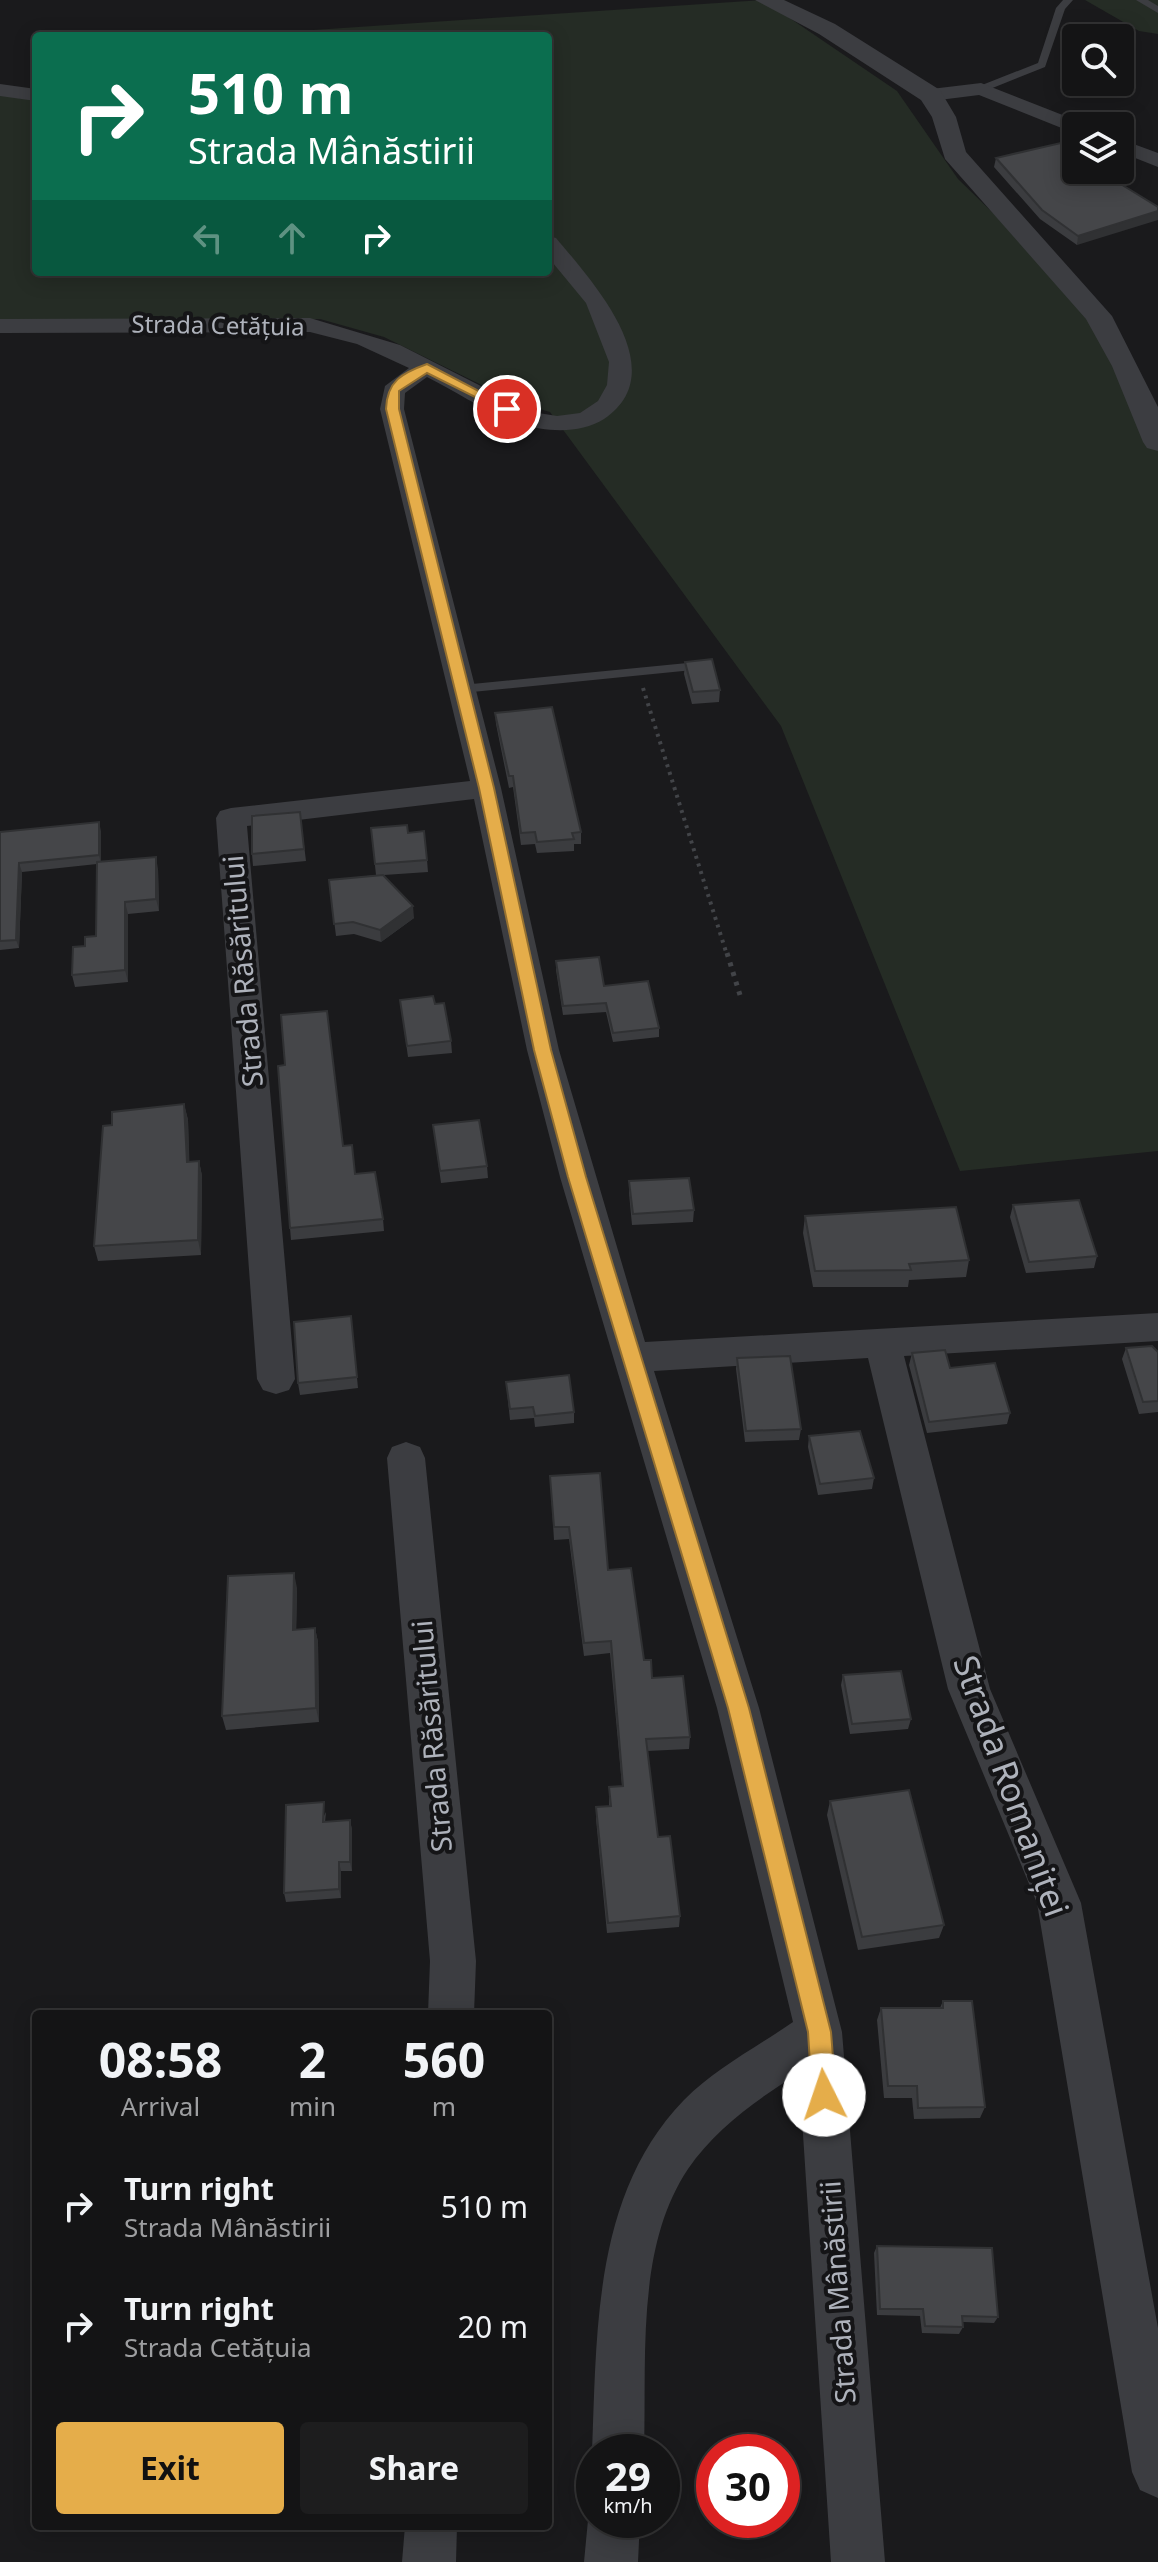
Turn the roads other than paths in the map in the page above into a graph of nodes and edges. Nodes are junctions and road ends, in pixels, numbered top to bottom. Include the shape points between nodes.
1 (1068, 0) edge
2 (1141, 0) edge
3 (774, 1) edge
4 (1158, 10) edge
5 (981, 89) junction
6 (0, 90) edge
7 (32, 94) edge
8 (931, 95) junction
9 (1062, 121) edge
10 (1134, 151) edge
11 (1158, 161) edge
12 (552, 248) edge
13 (0, 326) edge
14 (427, 368) junction
15 (1158, 442) edge
16 (708, 665) edge
17 (462, 689) junction
18 (486, 788) junction
19 (1158, 1327) edge
20 (882, 1341) junction
21 (634, 1357) junction
22 (276, 1379) dead end
23 (406, 1458) dead end
24 (451, 2010) edge
25 (819, 2032) junction
26 (619, 2434) edge
27 (1158, 2472) edge
28 (431, 2530) edge
29 (613, 2538) edge
30 (429, 2562) edge
31 (611, 2562) edge
32 (858, 2562) edge

1 - 5 lane via 1042,65
2 - 4 lane
3 - 8 street
5 - 8 street
5 - 9 street
6 - 7 street
8 - 15 street via 944,117 954,154 1098,316
10 - 11 street
12 - 14 street, Strada Cetățuia via 597,302 614,338 621,362 619,385 608,405 587,419 557,423 526,418
13 - 14 street, Strada Cetățuia via 310,325 365,339
14 - 17 street, Strada Mânăstirii via 393,391 392,409
16 - 17 lane
17 - 18 street, Strada Mânăstirii
18 - 21 street, Strada Mânăstirii via 543,1050
18 - 22 street, Strada Răsăritului via 231,818
19 - 20 street
20 - 21 street
20 - 27 street, Strada Romaniței via 969,1689 1059,1903
21 - 25 street, Strada Mânăstirii via 738,1708
23 - 24 street, Strada Răsăritului via 453,1961
25 - 26 street via 700,2117 667,2157 646,2198 629,2254
25 - 32 street, Strada Mânăstirii
28 - 30 street
29 - 31 street

